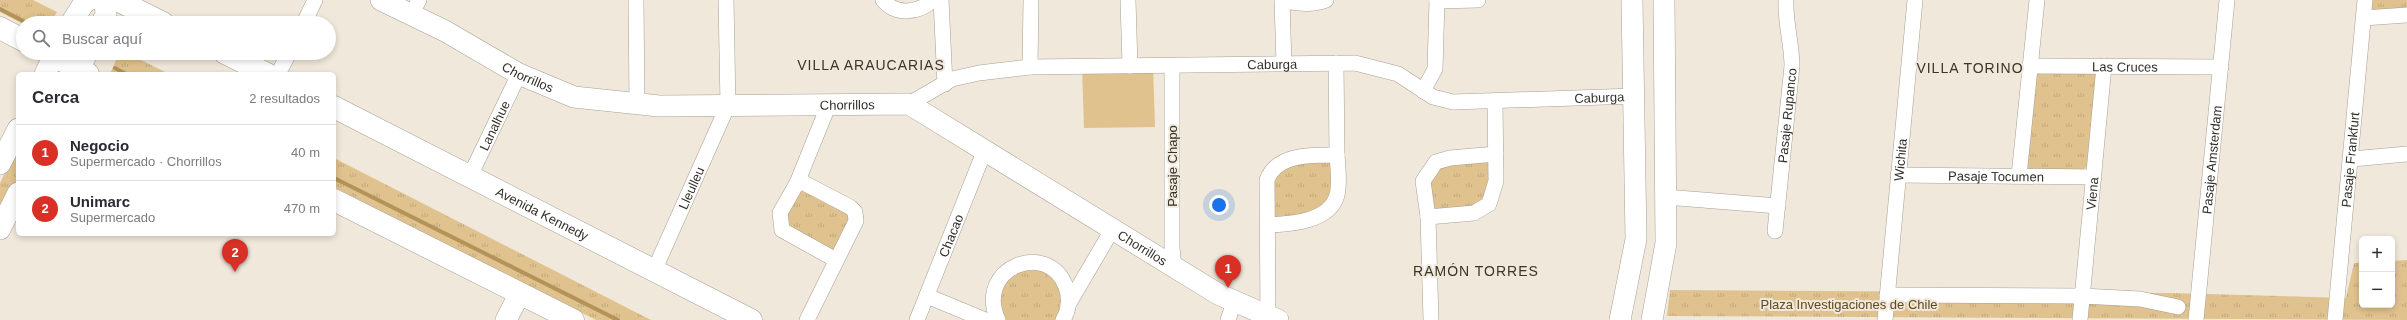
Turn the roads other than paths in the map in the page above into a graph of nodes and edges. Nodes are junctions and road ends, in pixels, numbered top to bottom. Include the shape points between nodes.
1 (89, 0) edge
2 (106, 0) edge
3 (117, 0) edge
4 (315, 0) edge
5 (381, 0) edge
6 (636, 0) edge
7 (726, 0) edge
8 (883, 0) edge
9 (932, 0) edge
10 (941, 0) edge
11 (1031, 0) edge
12 (1128, 0) edge
13 (1282, 0) edge
14 (1326, 0) edge
15 (1478, 0) edge
16 (1632, 0) edge
17 (1664, 0) edge
18 (1786, 0) edge
19 (1915, 0) edge
20 (2037, 0) edge
21 (2227, 0) edge
22 (2365, 0) edge
23 (1437, 1) edge
24 (415, 7) edge
25 (2407, 15) edge
26 (75, 16) edge
27 (105, 16) edge
28 (149, 16) edge
29 (307, 16) edge
30 (2364, 18) junction
31 (0, 28) edge
32 (16, 36) edge
33 (54, 60) edge
34 (238, 60) edge
35 (285, 60) edge
36 (1336, 63) junction
37 (1284, 64) junction
38 (1130, 66) junction
39 (1172, 66) junction
40 (2030, 66) junction
41 (2104, 66) junction
42 (2221, 67) junction
43 (83, 68) edge
44 (1030, 68) junction
45 (263, 72) edge
46 (279, 72) edge
47 (519, 74) junction
48 (945, 84) junction
49 (1423, 92) junction
50 (1634, 96) junction
51 (1495, 102) junction
52 (728, 104) junction
53 (829, 104) junction
54 (909, 104) junction
55 (637, 105) junction
56 (336, 109) edge
57 (16, 133) edge
58 (984, 152) junction
59 (1496, 154) junction
60 (2407, 154) edge
61 (1337, 155) junction
62 (2352, 159) junction
63 (0, 164) edge
64 (1898, 175) junction
65 (470, 176) junction
66 (2019, 176) junction
67 (2094, 177) junction
68 (797, 183) junction
69 (1665, 197) junction
70 (336, 201) edge
71 (9, 203) edge
72 (1778, 206) junction
73 (1428, 217) junction
74 (1268, 225) junction
75 (0, 230) edge
76 (1112, 230) junction
77 (1776, 231) dead end
78 (836, 260) junction
79 (1174, 267) junction
80 (654, 270) junction
81 (520, 293) junction
82 (1887, 295) junction
83 (927, 296) junction
84 (2082, 296) junction
85 (1068, 305) junction
86 (2178, 307) dead end
87 (1231, 311) edge
88 (1273, 318) edge
89 (506, 320) edge
90 (573, 320) edge
91 (752, 320) edge
92 (807, 320) edge
93 (917, 320) edge
94 (984, 320) edge
95 (998, 320) edge
96 (1063, 320) edge
97 (1431, 320) edge
98 (1620, 320) edge
99 (1652, 320) edge
100 (1885, 320) edge
101 (2080, 320) edge
102 (2196, 320) edge
103 (2335, 320) edge

1 - 26 street
2 - 27 street
3 - 28 main road
4 - 29 street
5 - 24 street, Chorrillos
6 - 55 street
7 - 52 street
8 - 9 street via 895,9 906,11 917,10
10 - 48 street
11 - 44 street
12 - 38 street
13 - 14 street via 1300,4
13 - 37 street
15 - 23 street
16 - 50 street
17 - 69 street
18 - 72 street, Pasaje Rupanco via 1792,66
19 - 64 street, Wichita
20 - 40 street
21 - 42 street, Pasaje Amsterdam
22 - 30 street, Pasaje Frankfurt
23 - 49 street via 1435,69
24 - 47 street, Chorrillos via 445,31
25 - 30 street
30 - 62 street, Pasaje Frankfurt
31 - 32 main road
33 - 43 main road
34 - 45 main road
35 - 46 street
36 - 37 street, Caburga
36 - 49 street, Caburga via 1355,63 1398,74
36 - 61 street
37 - 39 street, Caburga
38 - 39 street, Caburga
38 - 44 street, Caburga
39 - 79 street, Pasaje Chapo
40 - 41 street, Las Cruces
40 - 66 street
41 - 42 street, Las Cruces
41 - 67 street, Viena
42 - 102 street, Pasaje Amsterdam
44 - 48 street, Caburga via 979,73 952,79
47 - 55 street, Chorrillos via 574,97
47 - 65 street, Lanalhue
48 - 54 street, Caburga
49 - 51 street, Caburga via 1453,102
50 - 51 street, Caburga
50 - 98 street via 1636,239
51 - 59 street
52 - 53 street, Chorrillos
52 - 55 street, Chorrillos
52 - 80 street, Lleulleu
53 - 54 street, Chorrillos
53 - 68 street
54 - 58 street, Chorrillos
56 - 65 main road, Avenida Kennedy
57 - 63 street
58 - 76 street, Chorrillos
58 - 83 street, Chacao
59 - 73 street via 1496,181 1489,204 1474,213
59 - 73 street via 1450,158 1436,162 1423,182
60 - 62 street
61 - 74 street via 1338,190 1332,205 1317,216 1299,223
61 - 74 street via 1286,160 1275,166 1267,180
62 - 103 street, Pasaje Frankfurt
64 - 66 street, Pasaje Tocumen
64 - 82 street, Wichita
65 - 80 main road, Avenida Kennedy
66 - 67 street, Pasaje Tocumen
67 - 84 street, Viena
68 - 78 street via 780,214 782,230
68 - 78 street via 804,183 855,212 856,221
69 - 72 street
69 - 99 street via 1666,243
70 - 81 main road
71 - 75 street
72 - 77 street, Pasaje Rupanco
73 - 97 street
74 - 88 street
76 - 79 street, Chorrillos
76 - 85 street
78 - 92 street
79 - 87 street, Chorrillos
80 - 91 main road, Avenida Kennedy
81 - 89 street
81 - 90 main road
82 - 84 street
82 - 100 street, Wichita
83 - 93 street, Chacao
83 - 94 street
84 - 86 street via 2149,300
84 - 101 street, Viena
85 - 95 street via 1066,288 1057,272 1041,264 1023,263 1002,274 996,284 993,308
85 - 96 street
87 - 88 street, Chorrillos

